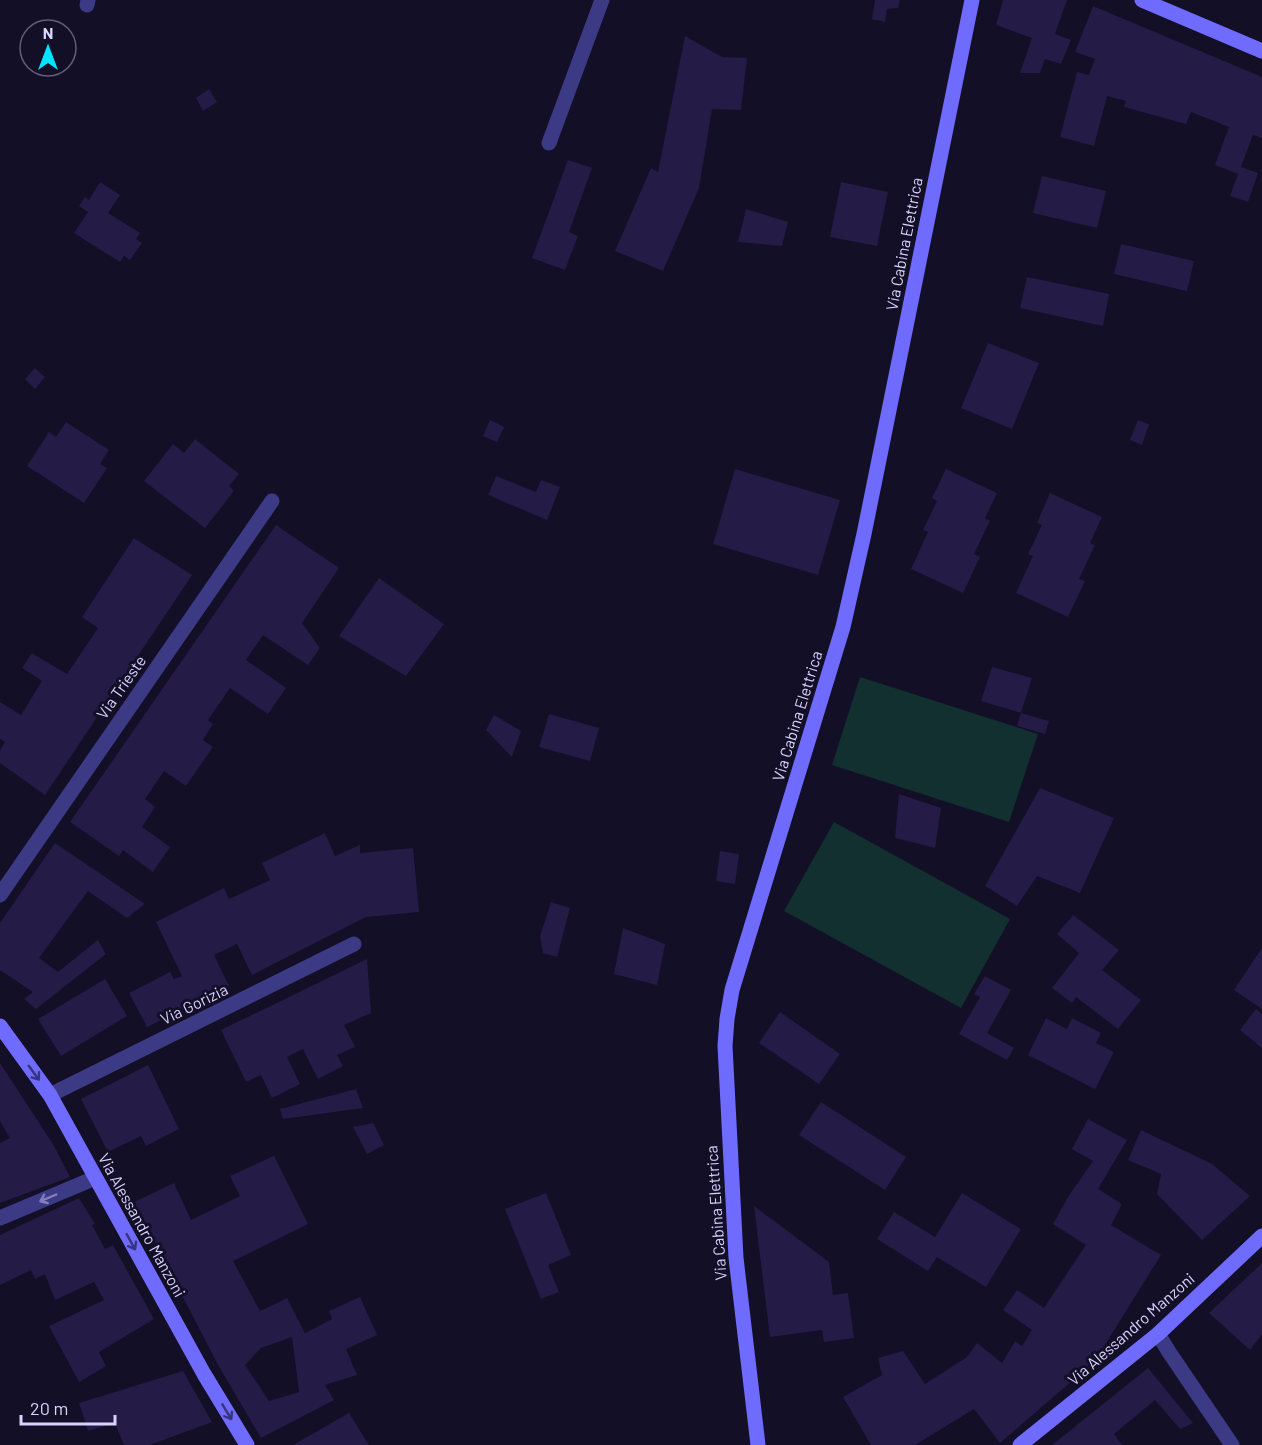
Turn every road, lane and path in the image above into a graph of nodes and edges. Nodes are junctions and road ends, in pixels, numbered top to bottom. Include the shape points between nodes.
1 (602, 0) edge
2 (972, 0) edge
3 (1142, 0) edge
4 (1262, 51) edge
5 (549, 143) dead end
6 (272, 501) dead end
7 (0, 895) edge
8 (354, 945) dead end
9 (0, 1026) edge
10 (50, 1095) junction
11 (95, 1178) junction
12 (0, 1218) edge
13 (1262, 1236) edge
14 (1158, 1334) junction
15 (247, 1445) edge
16 (758, 1445) edge
17 (1020, 1445) edge
18 (1232, 1445) edge

1 - 5 street
2 - 16 street, Via Cabina Elettrica via 843,627 732,990 727,1019 735,1258
3 - 4 street
6 - 7 street, Via Trieste
8 - 10 street, Via Gorizia
9 -> 10 street, Via Alessandro Manzoni
10 - 11 street, Via Alessandro Manzoni
11 -> 12 street
11 -> 15 street, Via Alessandro Manzoni
13 - 14 street, Via Alessandro Manzoni
14 - 17 street, Via Alessandro Manzoni
14 - 18 street

